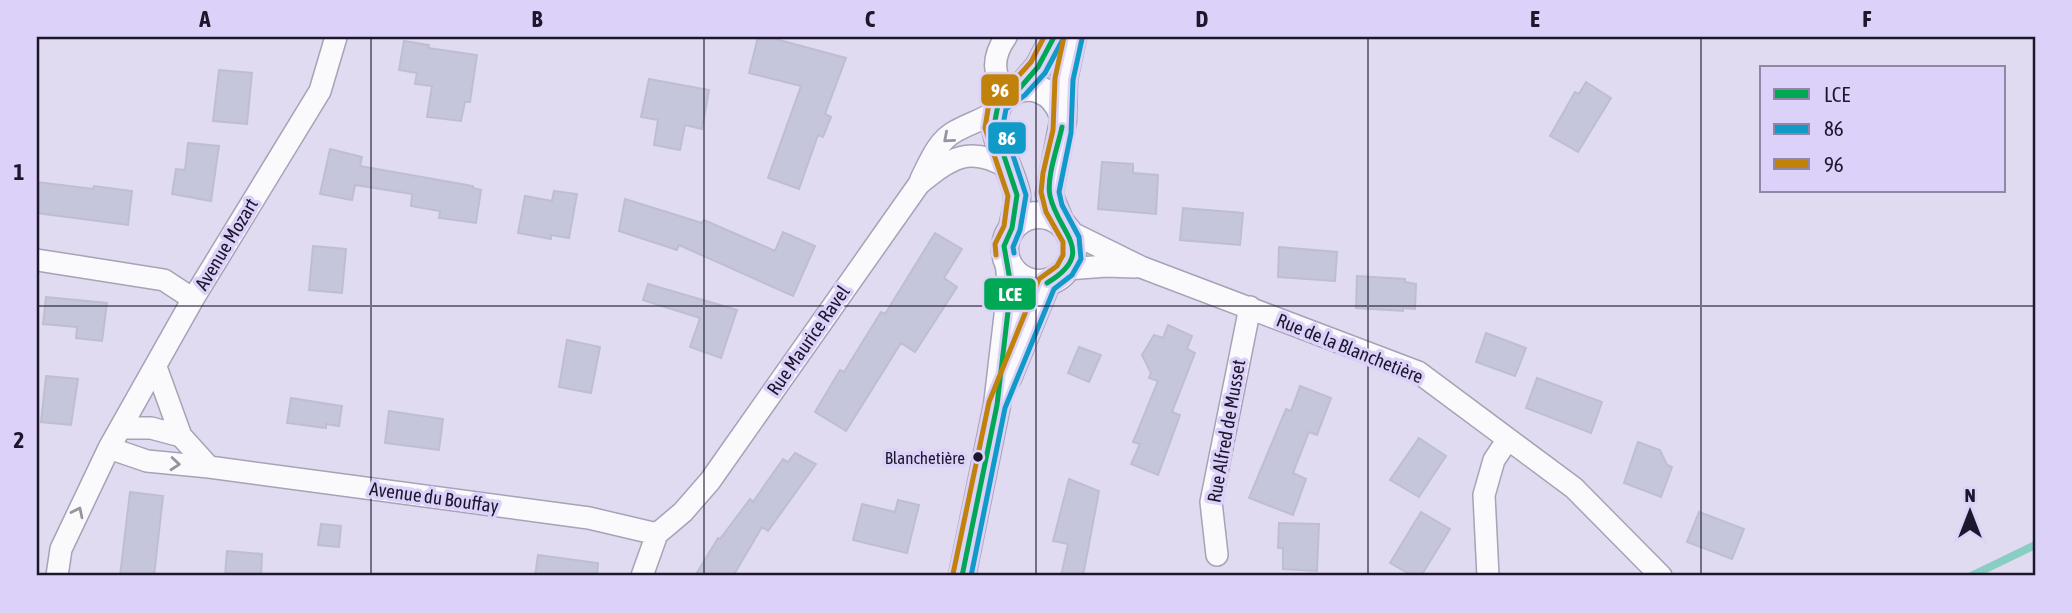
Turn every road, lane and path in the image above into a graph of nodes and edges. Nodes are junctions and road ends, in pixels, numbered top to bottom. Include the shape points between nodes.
1 (336, 37) edge
2 (1006, 37) edge
3 (1054, 37) edge
4 (1073, 37) edge
5 (1007, 99) junction
6 (1062, 114) junction
7 (1008, 168) junction
8 (919, 184) junction
9 (1065, 227) junction
10 (1012, 228) junction
11 (37, 260) edge
12 (1009, 267) junction
13 (1141, 267) junction
14 (1057, 276) junction
15 (193, 299) junction
16 (1250, 307) junction
17 (156, 367) junction
18 (997, 405) junction
19 (121, 428) junction
20 (181, 436) junction
21 (1508, 439) junction
22 (109, 448) junction
23 (209, 467) junction
24 (657, 534) junction
25 (1217, 555) dead end
26 (57, 576) edge
27 (642, 576) edge
28 (962, 576) edge
29 (1488, 576) edge
30 (1661, 576) edge

1 - 15 street, Avenue Mozart via 320,91
2 - 5 street via 995,65
3 - 5 street via 1038,67
4 - 6 street
5 - 6 street via 1040,90 1057,103
5 - 7 street via 994,126
5 -> 8 street via 980,122 948,135
6 - 9 street via 1049,194
7 - 8 street, Rue Maurice Ravel via 986,157 967,156 945,164
7 - 10 street via 1017,195
8 - 24 street, Rue Maurice Ravel via 709,481
9 - 10 street via 1041,215 1020,220
9 - 13 street, Rue de la Blanchetière
9 - 14 street via 1073,256
10 - 12 street via 1004,247
11 - 15 street via 164,280
12 - 14 street via 1029,282
12 - 18 street via 1011,286
13 - 14 street via 1106,266
13 - 16 street, Rue de la Blanchetière
14 - 18 street
15 - 17 street, Avenue Mozart
16 - 21 street, Rue de la Blanchetière via 1418,372
16 - 25 street, Rue Alfred de Musset via 1211,502
17 - 19 street, Avenue Mozart
17 - 20 street
18 - 28 street
19 - 20 street via 151,428
19 - 22 street, Avenue Mozart
20 - 23 street
21 - 29 street via 1494,460 1484,495
21 - 30 street, Rue de la Blanchetière via 1574,488
22 -> 23 street, Avenue du Bouffay via 147,461
26 -> 22 street, Avenue Mozart via 61,549
23 - 24 street, Avenue du Bouffay via 589,517
24 - 27 street, Rue Maurice Ravel

